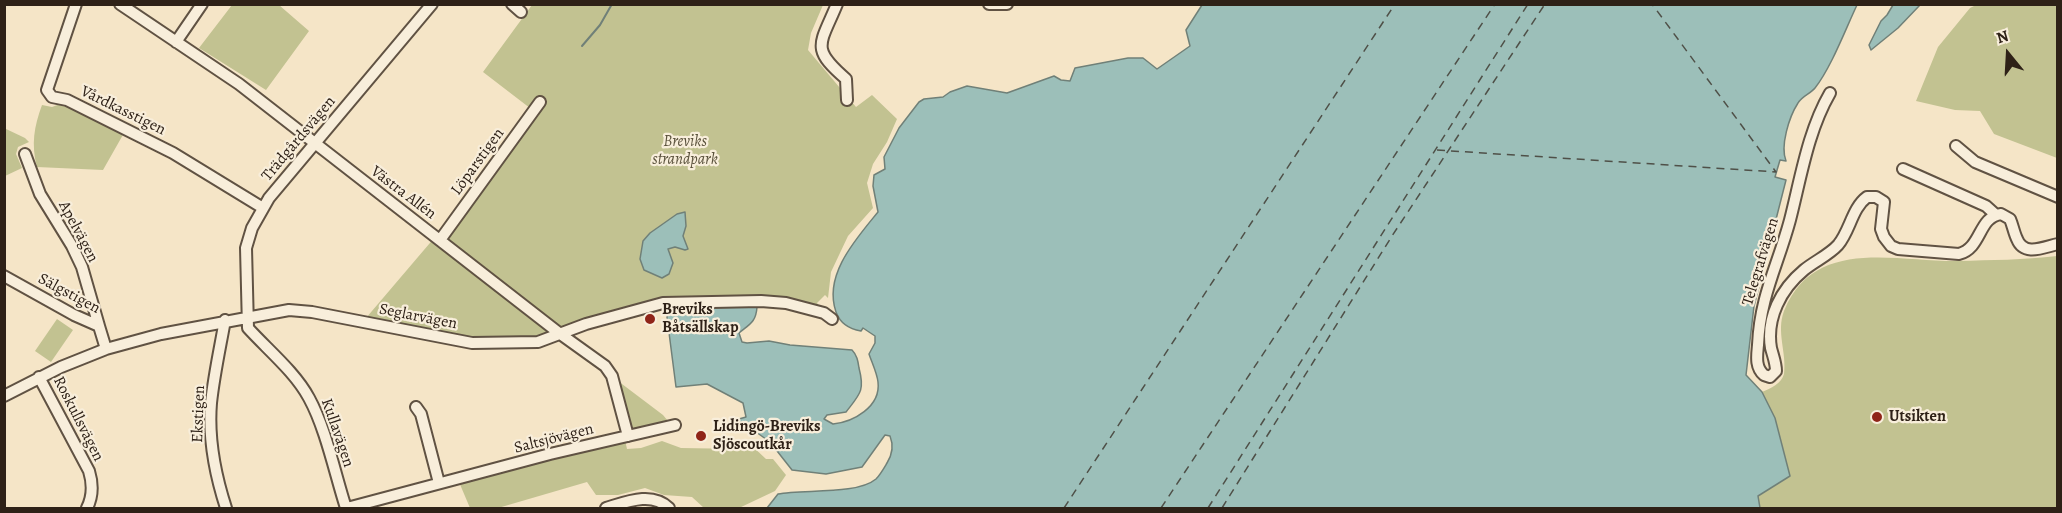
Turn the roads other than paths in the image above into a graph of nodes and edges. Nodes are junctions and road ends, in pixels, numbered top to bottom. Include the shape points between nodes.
1 (75, 4) edge
2 (120, 4) edge
3 (202, 4) edge
4 (432, 4) edge
5 (512, 4) edge
6 (837, 4) edge
7 (989, 4) edge
8 (1007, 4) edge
9 (521, 12) dead end
10 (176, 42) junction
11 (1830, 93) dead end
12 (847, 100) dead end
13 (540, 102) dead end
14 (315, 144) junction
15 (1956, 146) dead end
16 (25, 154) dead end
17 (1903, 169) dead end
18 (2058, 197) edge
19 (263, 208) junction
20 (1996, 215) junction
21 (440, 240) junction
22 (2058, 244) edge
23 (4, 276) edge
24 (246, 317) junction
25 (832, 319) dead end
26 (225, 320) junction
27 (99, 326) junction
28 (559, 333) junction
29 (106, 350) junction
30 (39, 377) junction
31 (4, 396) edge
32 (416, 407) dead end
33 (675, 425) dead end
34 (628, 436) junction
35 (440, 483) junction
36 (87, 508) edge
37 (226, 508) edge
38 (346, 508) edge
39 (606, 508) edge
40 (669, 508) edge

1 - 19 street, Vårdkasstigen via 47,90 52,97 67,100 173,153
2 - 10 street, Västra Allén
3 - 10 street
4 - 14 street, Trädgårdsvägen
5 - 9 street
6 - 12 street via 821,50 827,63 846,79
7 - 8 street
10 - 14 street, Västra Allén via 239,84
11 - 20 street, Telegrafvägen via 1821,110 1762,301 1757,364 1764,375 1776,371 1770,331 1778,301 1797,276 1837,246 1864,199 1872,196 1883,200 1882,235 1898,249 1967,252 1985,224
13 - 21 street, Löparstigen
14 - 19 street, Trädgårdsvägen
14 - 21 street, Västra Allén
15 - 18 street via 1975,162
16 - 27 street, Apelvägen via 40,194 82,267
17 - 20 street via 1986,206
19 - 24 street, Trädgårdsvägen via 246,248
20 - 22 street via 2010,219 2023,247 2031,250
21 - 28 street, Västra Allén
23 - 27 street, Sälgstigen
24 - 26 street, Seglarvägen
24 - 28 street, Seglarvägen via 289,310 312,312 472,343 538,342
24 - 38 street, Kullavägen via 248,328 309,398
25 - 28 street, Seglarvägen via 824,313 786,303 684,302 652,305
26 - 29 street, Seglarvägen via 161,333
26 - 37 street, Ekstigen via 211,427 216,477
27 - 29 street, Sälgstigen
28 - 34 street, Västra Allén via 605,366 612,376
29 - 30 street, Seglarvägen
30 - 31 street, Seglarvägen
30 - 36 street, Roskullsvägen via 89,471 92,483
32 - 35 street
33 - 34 street, Saltsjövägen
34 - 35 street, Saltsjövägen
35 - 38 street, Saltsjövägen
39 - 40 street via 648,498

